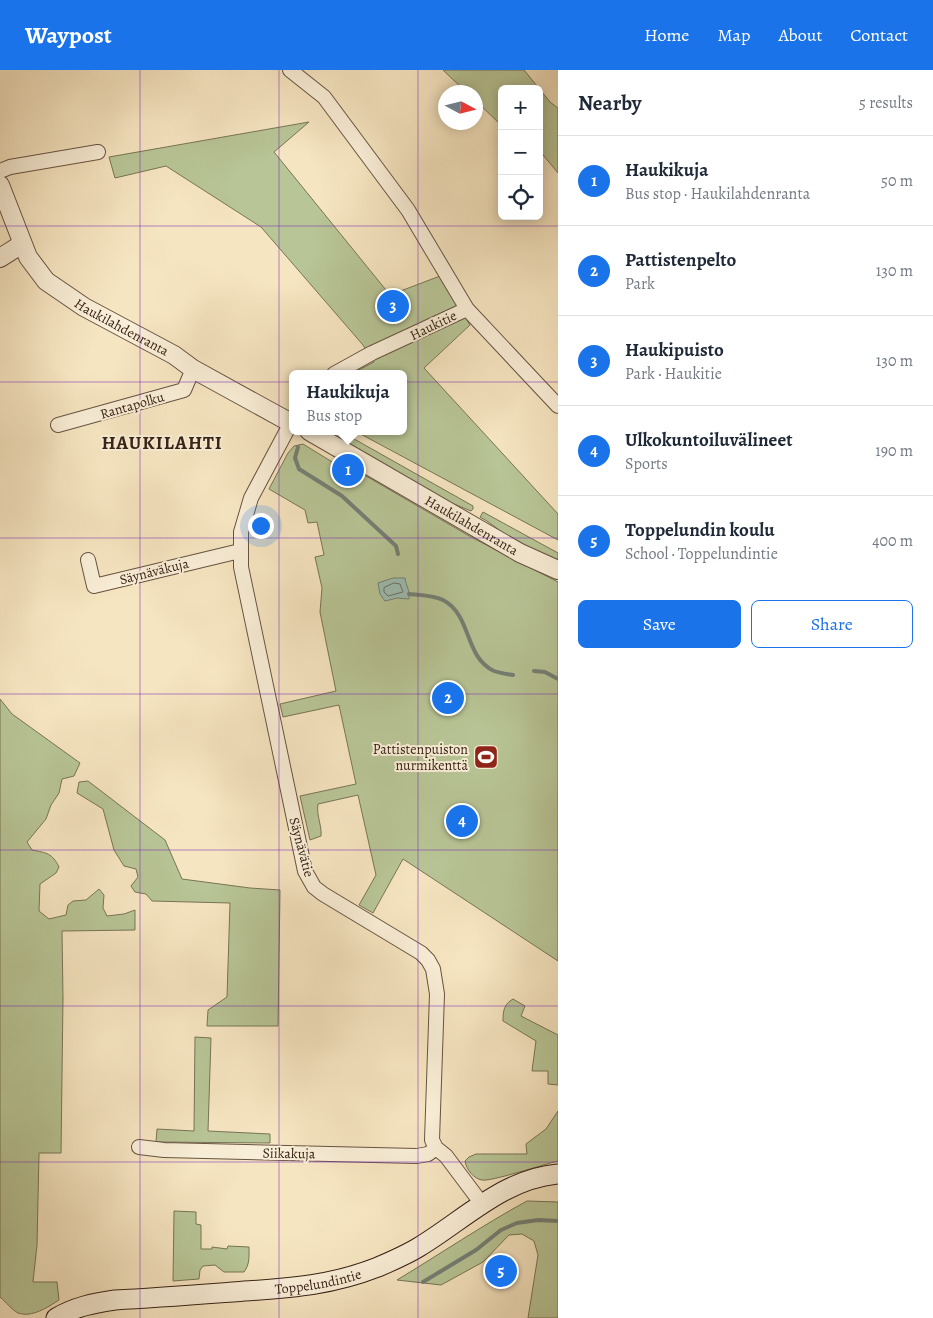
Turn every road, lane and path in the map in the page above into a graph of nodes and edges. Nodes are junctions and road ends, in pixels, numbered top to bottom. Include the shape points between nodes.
1 (290, 70) edge
2 (98, 152) dead end
3 (0, 171) edge
4 (0, 185) edge
5 (22, 244) junction
6 (0, 258) edge
7 (467, 309) junction
8 (194, 369) junction
9 (341, 370) edge
10 (558, 406) edge
11 (289, 420) edge
12 (58, 426) dead end
13 (289, 428) edge
14 (316, 435) edge
15 (240, 551) junction
16 (88, 560) dead end
17 (558, 570) edge
18 (139, 1147) dead end
19 (436, 1148) junction
20 (558, 1174) edge
21 (482, 1204) junction
22 (56, 1318) edge

1 - 7 street via 324,97 408,210
2 - 3 street
4 - 5 street, Haukilahdenranta
5 - 6 street
5 - 8 street, Haukilahdenranta via 46,281 84,307
7 - 9 street, Haukitie
7 - 10 street, Haukitie
8 - 11 street, Haukilahdenranta
8 - 12 street, Rantapolku via 184,390
13 - 15 street, Säynävätie via 250,498 241,532
14 - 17 street, Haukilahdenranta via 520,553
15 - 16 street, Säynäväkuja via 94,586
15 - 19 street, Säynävätie via 308,879 323,894 421,953 433,969 437,994 432,1140
18 - 19 street, Siikakuja via 417,1156
19 - 21 street via 446,1156
20 - 21 main road, Toppelundintie via 531,1178
21 - 22 main road, Toppelundintie via 399,1258 349,1278 301,1287 115,1300 75,1309

